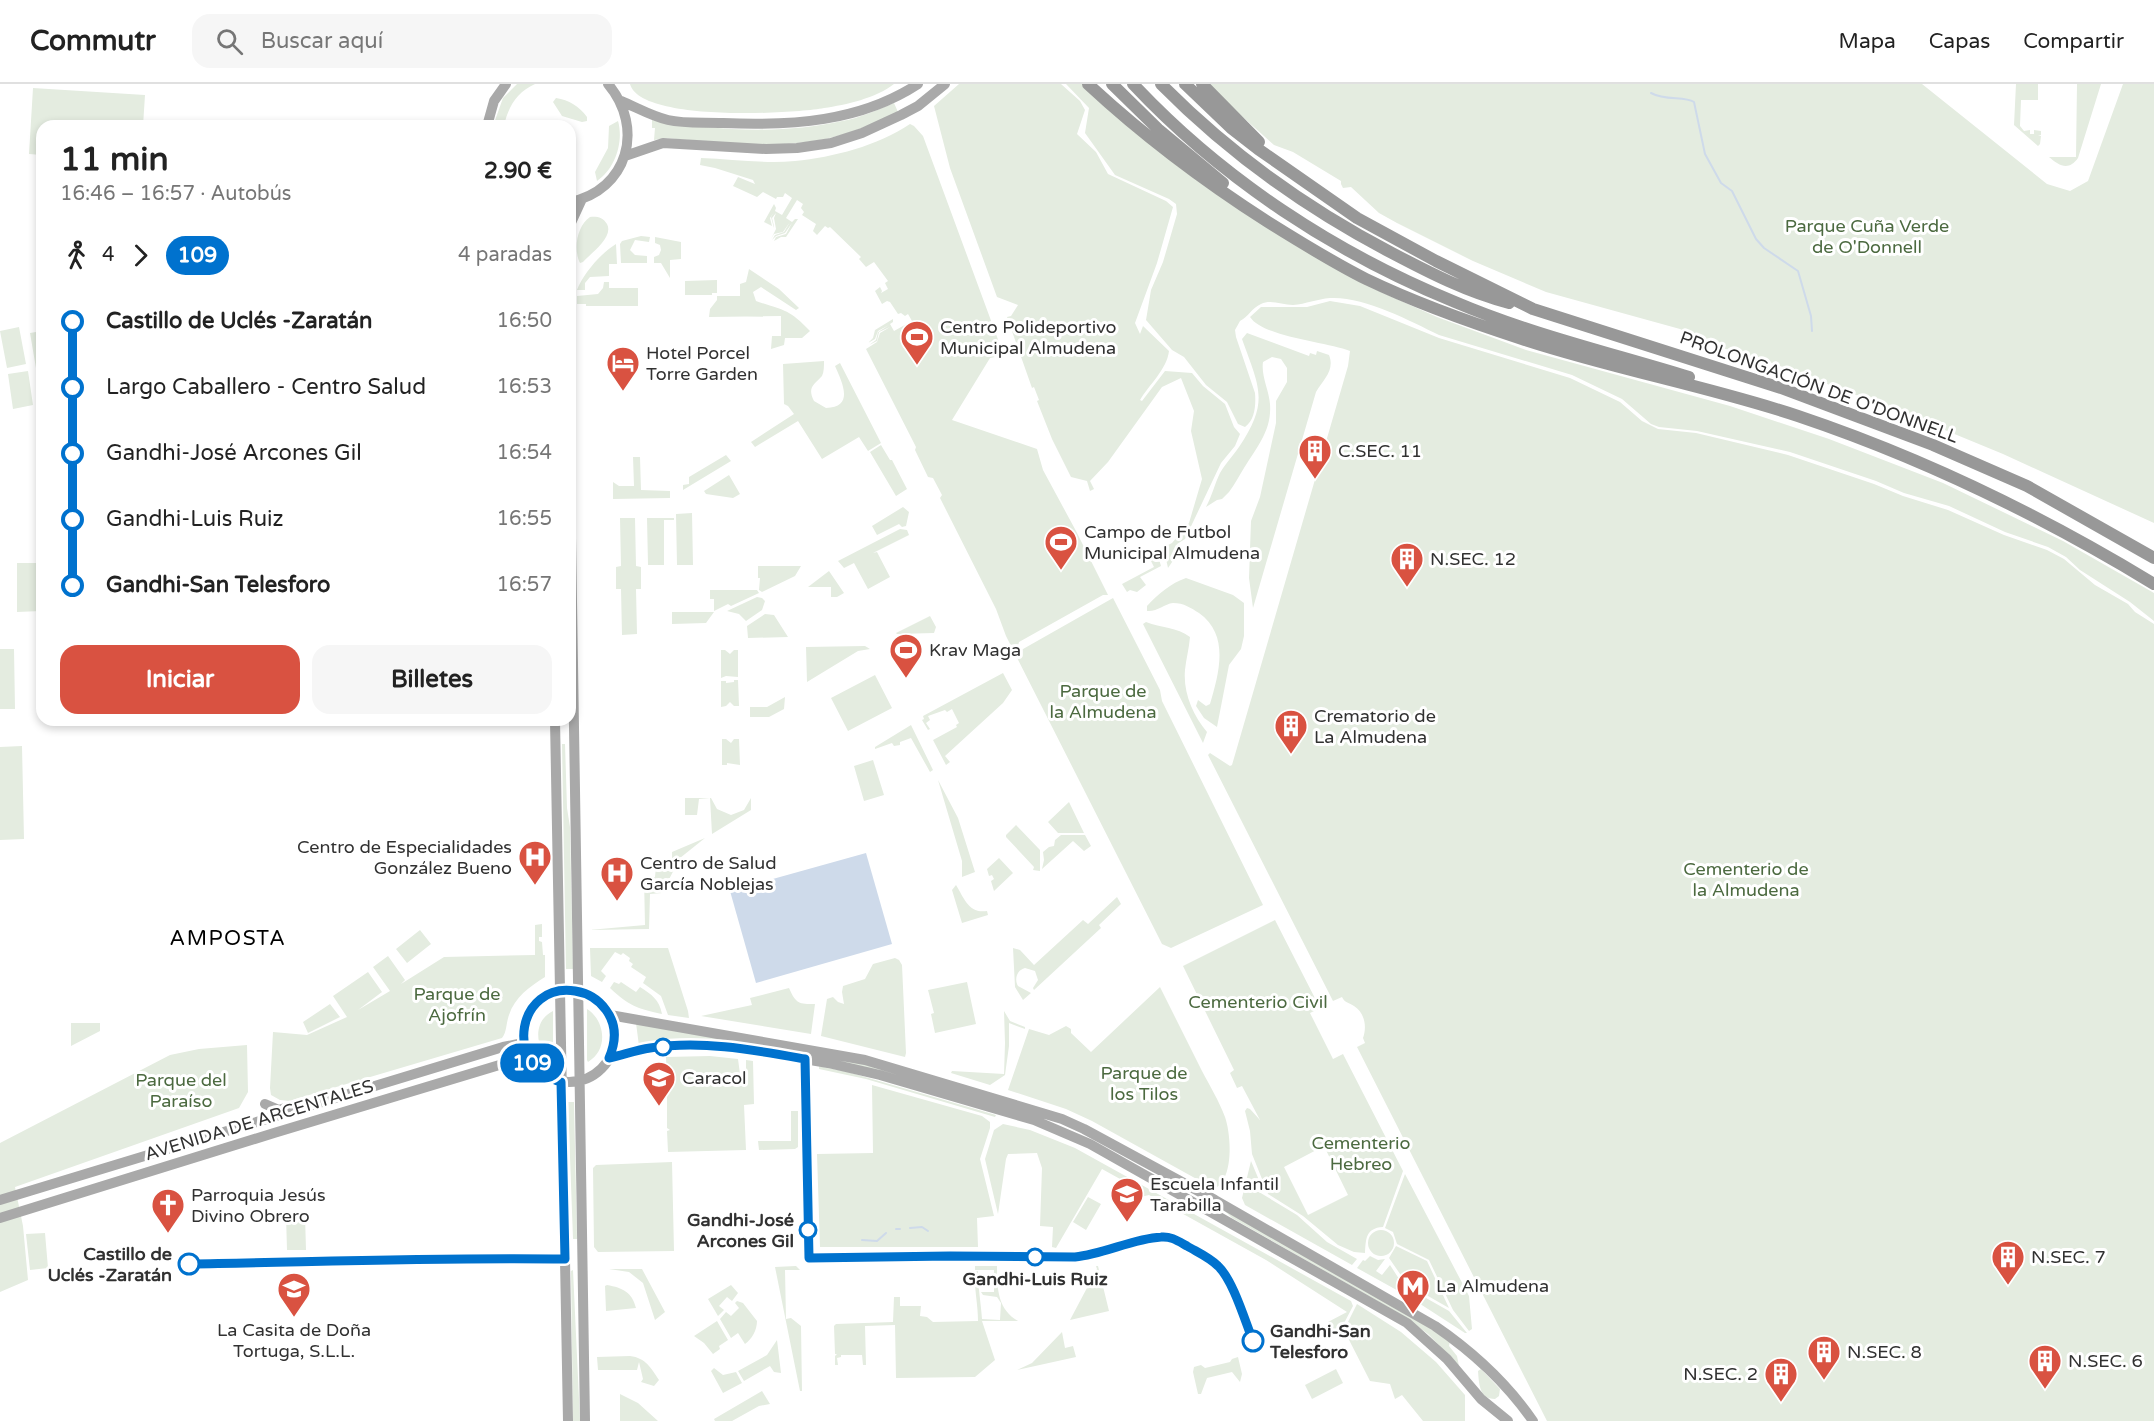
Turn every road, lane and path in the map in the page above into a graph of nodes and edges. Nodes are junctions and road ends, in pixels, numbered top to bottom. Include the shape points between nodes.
1 (506, 84) edge
2 (608, 84) edge
3 (918, 84) edge
4 (945, 84) edge
5 (1088, 84) edge
6 (1112, 84) edge
7 (1133, 84) edge
8 (1161, 84) edge
9 (1185, 84) edge
10 (1202, 84) edge
11 (621, 101) junction
12 (489, 120) edge
13 (625, 156) junction
14 (1284, 169) junction
15 (582, 199) junction
16 (576, 200) edge
17 (576, 212) edge
18 (1388, 288) junction
19 (1533, 309) junction
20 (1797, 416) junction
21 (2154, 558) edge
22 (2154, 584) edge
23 (555, 726) edge
24 (559, 726) edge
25 (574, 726) edge
26 (576, 829) junction
27 (560, 991) junction
28 (578, 992) junction
29 (610, 1016) junction
30 (523, 1044) junction
31 (609, 1058) junction
32 (529, 1060) junction
33 (579, 1081) junction
34 (561, 1082) junction
35 (320, 1103) junction
36 (265, 1104) dead end
37 (267, 1119) junction
38 (562, 1151) junction
39 (182, 1161) junction
40 (0, 1200) edge
41 (0, 1218) edge
42 (565, 1259) junction
43 (582, 1260) junction
44 (584, 1363) junction
45 (568, 1421) edge
46 (585, 1421) edge
47 (1508, 1421) edge
48 (1533, 1421) edge

1 - 12 main road via 494,101
2 - 11 main road
3 - 11 main road via 852,114 792,123 669,120
4 - 13 main road via 902,115 831,143 766,149 663,143
5 - 18 highway via 1230,197 1326,256
6 - 18 highway via 1176,144 1240,196
7 - 20 highway via 1224,167 1301,223 1371,264 1456,303 1768,402
8 - 19 highway via 1242,156 1343,227 1435,276 1482,296
9 - 14 highway via 1231,128
10 - 14 highway
11 - 13 main road via 628,129
13 - 15 main road via 606,184
14 - 19 highway via 1357,218
15 - 16 main road
15 - 17 main road
18 - 20 highway via 1523,340
19 - 21 highway, PROLONGACIÓN DE O'DONNELL via 1781,388 1934,445 2027,486
20 - 22 highway, PROLONGACIÓN DE O'DONNELL via 1970,485
23 - 27 main road
24 - 26 main road via 568,735 569,806
25 - 26 main road
26 - 28 main road
27 - 28 main road
27 - 30 main road via 544,998 530,1012
27 - 34 main road
28 - 29 main road via 593,998
28 - 33 main road
29 - 31 main road via 615,1041
29 - 48 main road via 865,1060 1040,1111 1084,1129 1434,1326 1485,1364
30 - 32 main road
30 - 35 main road, AVENIDA DE ARCENTALES
31 - 33 main road via 600,1070
31 - 47 main road via 648,1048 696,1045 750,1050 854,1069 1049,1125 1090,1144 1407,1323 1436,1348 1481,1399
32 - 34 main road via 543,1075
32 - 39 main road, AVENIDA DE ARCENTALES via 506,1063
33 - 34 main road
33 - 43 main road
34 - 38 main road
35 - 36 main road via 314,1100 279,1110
35 - 37 main road, AVENIDA DE ARCENTALES
37 - 39 main road via 253,1133 190,1154
37 - 40 main road, AVENIDA DE ARCENTALES
38 - 42 main road
38 - 43 main road via 569,1184 570,1248
39 - 41 main road, AVENIDA DE ARCENTALES
42 - 43 main road
42 - 44 main road via 576,1270 578,1344
42 - 45 main road
43 - 44 main road
44 - 46 main road

